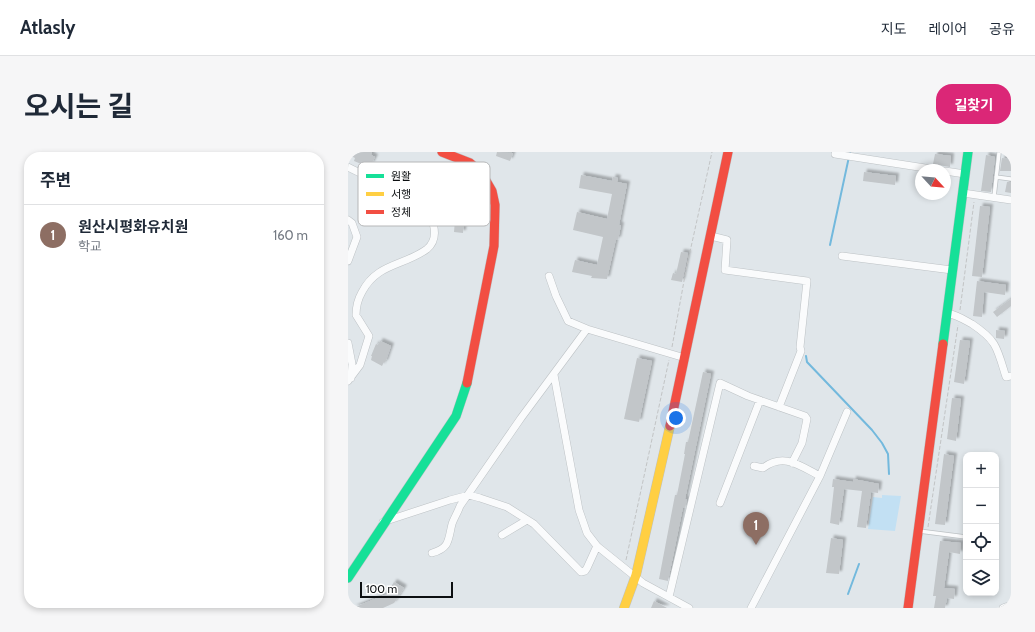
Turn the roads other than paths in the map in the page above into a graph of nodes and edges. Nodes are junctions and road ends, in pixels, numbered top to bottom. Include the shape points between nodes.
1 (442, 152) edge
2 (728, 152) edge
3 (968, 152) edge
4 (835, 154) dead end
5 (999, 154) dead end
6 (467, 162) edge
7 (915, 166) edge
8 (348, 167) edge
9 (358, 172) edge
10 (951, 172) edge
11 (965, 174) junction
12 (996, 177) junction
13 (1011, 179) edge
14 (490, 190) edge
15 (963, 192) junction
16 (994, 198) junction
17 (1011, 200) edge
18 (348, 220) edge
19 (434, 226) edge
20 (711, 236) junction
21 (842, 256) dead end
22 (348, 261) edge
23 (952, 270) junction
24 (549, 276) dead end
25 (947, 313) junction
26 (587, 329) junction
27 (348, 343) edge
28 (685, 358) junction
29 (554, 375) junction
30 (1011, 376) edge
31 (349, 379) edge
32 (760, 400) junction
33 (779, 407) junction
34 (847, 412) dead end
35 (792, 463) junction
36 (754, 466) dead end
37 (820, 476) junction
38 (469, 495) junction
39 (720, 503) dead end
40 (527, 520) junction
41 (383, 522) junction
42 (922, 531) junction
43 (502, 535) dead end
44 (963, 537) edge
45 (597, 546) junction
46 (432, 553) dead end
47 (636, 575) junction
48 (348, 578) edge
49 (669, 597) junction
50 (1011, 605) edge
51 (624, 608) edge
52 (689, 608) edge
53 (751, 608) edge
54 (908, 608) edge
55 (1003, 608) edge

1 - 6 main road
2 - 20 main road
3 - 11 main road
4 - 7 street
5 - 12 lane
8 - 9 street
10 - 11 street
11 - 15 main road
12 - 13 lane
12 - 16 lane
14 - 41 main road via 495,205 494,246 462,402 456,416
15 - 16 street
15 - 23 main road
16 - 17 street
18 - 22 street via 352,223 357,237
19 - 31 street via 434,238 428,248 380,272 366,284 356,316 369,336 360,365
20 - 28 main road
20 - 33 street via 727,240 726,270 807,281 801,351
21 - 23 street
23 - 25 main road
24 - 26 street via 568,321
25 - 30 street via 960,316 990,337 1004,374
25 - 42 main road
26 - 28 street
26 - 29 street
27 - 31 street via 352,364
28 - 47 main road
29 - 38 street via 521,418
29 - 45 street via 578,510 587,533
32 - 33 street
32 - 39 street
32 - 49 street via 720,383
33 - 35 street via 806,416 807,419 802,443
34 - 37 street
35 - 36 street via 778,459 763,468
35 - 37 street
37 - 53 street
38 - 40 street via 507,507
38 - 41 street
38 - 46 street via 460,506 446,546
40 - 43 street
40 - 45 street via 544,533 581,572 587,568
41 - 48 main road
42 - 44 lane
42 - 54 main road
45 - 47 street via 624,569
47 - 49 street
47 - 51 main road
49 - 52 street
50 - 55 street

